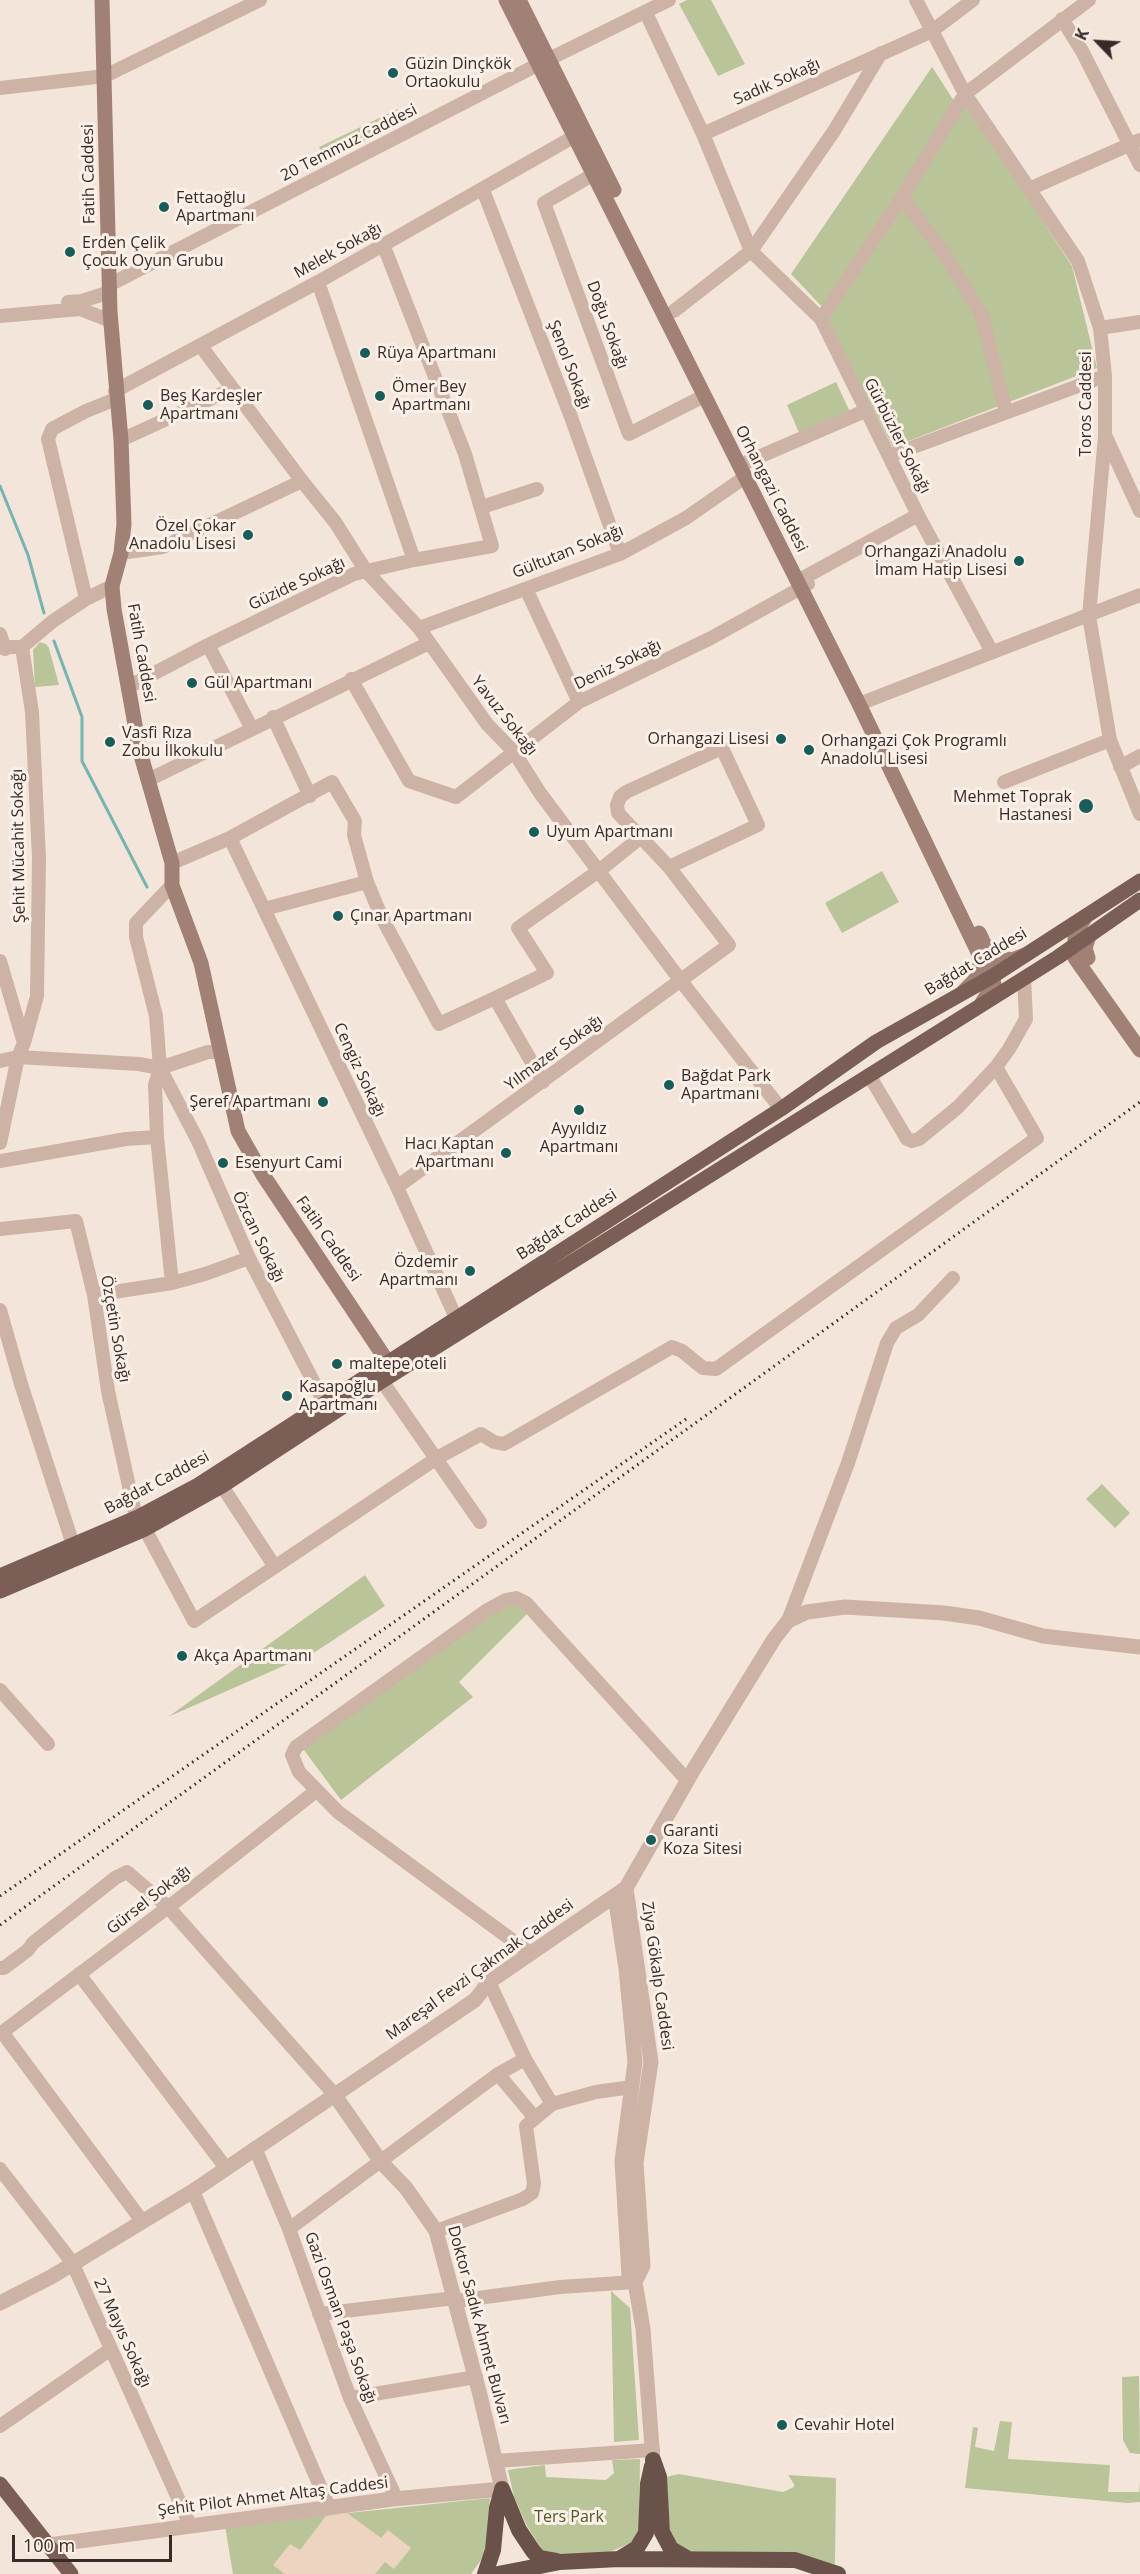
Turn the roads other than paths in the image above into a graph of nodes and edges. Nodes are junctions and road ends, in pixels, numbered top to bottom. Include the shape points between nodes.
1 (102, 0) edge
2 (260, 0) edge
3 (506, 0) edge
4 (519, 0) edge
5 (669, 0) edge
6 (916, 0) edge
7 (973, 0) edge
8 (1089, 0) edge
9 (646, 13) junction
10 (1062, 19) junction
11 (932, 31) junction
12 (881, 53) junction
13 (544, 62) junction
14 (105, 76) junction
15 (0, 88) edge
16 (965, 93) junction
17 (704, 134) junction
18 (575, 136) junction
19 (1135, 142) edge
20 (1140, 165) edge
21 (594, 174) junction
22 (1029, 189) junction
23 (483, 190) junction
24 (902, 197) junction
25 (383, 244) junction
26 (751, 251) junction
27 (318, 282) junction
28 (109, 289) junction
29 (0, 308) edge
30 (674, 311) junction
31 (0, 316) edge
32 (821, 319) junction
33 (111, 321) junction
34 (1140, 322) edge
35 (1100, 328) junction
36 (200, 345) junction
37 (1106, 376) junction
38 (232, 389) junction
39 (116, 395) junction
40 (704, 396) junction
41 (865, 411) junction
42 (1006, 412) junction
43 (1105, 436) junction
44 (121, 440) junction
45 (889, 456) junction
46 (748, 471) junction
47 (302, 481) junction
48 (537, 489) dead end
49 (482, 507) junction
50 (1140, 511) edge
51 (918, 515) junction
52 (121, 553) junction
53 (620, 554) junction
54 (414, 560) junction
55 (366, 571) junction
56 (805, 583) junction
57 (112, 585) junction
58 (526, 589) junction
59 (1139, 598) edge
60 (86, 599) junction
61 (1089, 616) junction
62 (419, 628) junction
63 (0, 634) edge
64 (429, 643) junction
65 (208, 645) junction
66 (22, 647) junction
67 (3, 648) edge
68 (992, 652) junction
69 (351, 679) junction
70 (128, 687) junction
71 (579, 702) junction
72 (862, 703) junction
73 (273, 717) junction
74 (251, 727) junction
75 (1110, 740) junction
76 (514, 753) junction
77 (1140, 756) edge
78 (1120, 767) junction
79 (148, 780) junction
80 (1004, 782) dead end
81 (310, 795) junction
82 (1140, 814) edge
83 (641, 837) junction
84 (230, 838) junction
85 (172, 863) junction
86 (669, 867) junction
87 (600, 870) junction
88 (1140, 881) edge
89 (367, 882) junction
90 (172, 885) junction
91 (1140, 900) edge
92 (264, 909) junction
93 (1085, 918) junction
94 (1047, 941) junction
95 (987, 950) junction
96 (1079, 954) junction
97 (1025, 955) junction
98 (0, 961) edge
99 (993, 976) junction
100 (1024, 978) junction
101 (681, 981) junction
102 (961, 993) junction
103 (495, 998) junction
104 (982, 1003) junction
105 (1140, 1034) edge
106 (876, 1042) junction
107 (24, 1043) junction
108 (1140, 1050) edge
109 (219, 1052) junction
110 (18, 1057) junction
111 (0, 1061) edge
112 (885, 1065) junction
113 (160, 1068) junction
114 (996, 1068) junction
115 (833, 1072) junction
116 (869, 1075) junction
117 (543, 1082) junction
118 (838, 1096) junction
119 (177, 1101) junction
120 (156, 1107) junction
121 (781, 1109) junction
122 (158, 1137) junction
123 (0, 1143) edge
124 (0, 1161) edge
125 (397, 1187) junction
126 (0, 1229) edge
127 (249, 1258) junction
128 (953, 1278) dead end
129 (172, 1283) junction
130 (94, 1295) junction
131 (0, 1310) edge
132 (456, 1318) junction
133 (389, 1364) junction
134 (382, 1381) junction
135 (325, 1404) junction
136 (437, 1458) junction
137 (222, 1485) junction
138 (480, 1522) dead end
139 (140, 1523) junction
140 (75, 1552) junction
141 (275, 1567) junction
142 (0, 1576) edge
143 (0, 1591) edge
144 (788, 1621) junction
145 (1140, 1647) edge
146 (0, 1690) edge
147 (48, 1744) dead end
148 (687, 1780) junction
149 (316, 1791) junction
150 (620, 1892) junction
151 (168, 1908) junction
152 (531, 1954) junction
153 (0, 1968) edge
154 (79, 1974) junction
155 (489, 1982) junction
156 (1, 2033) edge
157 (525, 2059) junction
158 (498, 2074) junction
159 (632, 2087) junction
160 (334, 2094) junction
161 (552, 2104) junction
162 (535, 2118) junction
163 (255, 2148) junction
164 (381, 2163) junction
165 (226, 2168) junction
166 (0, 2169) edge
167 (193, 2191) junction
168 (142, 2221) junction
169 (289, 2229) junction
170 (436, 2231) junction
171 (72, 2262) junction
172 (635, 2282) junction
173 (456, 2300) junction
174 (0, 2303) edge
175 (319, 2314) junction
176 (111, 2349) junction
177 (476, 2377) junction
178 (350, 2398) junction
179 (0, 2426) edge
180 (653, 2455) junction
181 (496, 2462) junction
182 (502, 2489) junction
183 (3, 2493) edge
184 (396, 2498) junction
185 (329, 2507) junction
186 (190, 2525) junction
187 (49, 2545) junction
188 (619, 2559) junction
189 (692, 2560) junction
190 (560, 2562) junction
191 (71, 2574) edge
192 (485, 2574) edge
193 (498, 2574) edge
194 (838, 2574) edge

1 - 14 main road, Fatih Caddesi
2 - 14 street
3 - 13 main road, Orhangazi Caddesi
4 - 13 main road, Orhangazi Caddesi
5 - 9 street, 20 Temmuz Caddesi
6 - 11 street, Toros Caddesi
7 - 11 street, Sadık Sokağı
8 - 10 street
9 - 13 street, 20 Temmuz Caddesi
9 - 17 street
10 - 16 street
10 - 19 street
11 - 12 street, Sadık Sokağı
11 - 16 street, Toros Caddesi
12 - 17 street, Sadık Sokağı
12 - 26 street via 834,131
13 - 18 main road, Orhangazi Caddesi
13 - 28 street, 20 Temmuz Caddesi
13 - 30 main road, Orhangazi Caddesi
14 - 15 street
14 - 28 main road, Fatih Caddesi
16 - 22 street, Toros Caddesi
16 - 24 street
17 - 26 street
18 - 21 main road, Orhangazi Caddesi
18 - 23 street, Melek Sokağı
19 - 20 street
19 - 22 street
21 - 40 main road, Orhangazi Caddesi
21 - 40 street, Doğu Sokağı via 544,203 629,434
22 - 35 street, Toros Caddesi via 1078,261
23 - 25 street, Melek Sokağı
23 - 53 street, Şenol Sokağı
24 - 32 street
24 - 42 street via 946,256 982,316
25 - 27 street, Melek Sokağı
25 - 49 street
26 - 30 street
26 - 32 street, Gürbüzler Sokağı
27 - 36 street, Melek Sokağı
27 - 54 street
28 - 29 street, 20 Temmuz Caddesi via 82,301
28 - 33 main road, Fatih Caddesi
30 - 46 main road, Orhangazi Caddesi
31 - 33 street via 80,309
32 - 41 street, Gürbüzler Sokağı
33 - 39 main road, Fatih Caddesi
34 - 35 street
35 - 37 street, Toros Caddesi
36 - 38 street, Yavuz Sokağı
36 - 39 street, Melek Sokağı
37 - 42 street
37 - 43 street, Toros Caddesi
38 - 44 street
38 - 47 street, Yavuz Sokağı
39 - 44 main road, Fatih Caddesi
39 - 60 street, Melek Sokağı via 52,429 48,439
40 - 46 main road, Orhangazi Caddesi
41 - 45 street, Gürbüzler Sokağı
41 - 46 street, Gültutan Sokağı
42 - 45 street
43 - 50 street
43 - 61 street, Toros Caddesi
44 - 52 main road, Fatih Caddesi
45 - 51 street, Gürbüzler Sokağı
46 - 53 street, Gültutan Sokağı via 686,518
46 - 56 main road, Orhangazi Caddesi
47 - 52 street via 163,547
47 - 55 street, Yavuz Sokağı via 335,522
48 - 49 street
49 - 54 street, Güzide Sokağı via 492,546
51 - 56 street, Deniz Sokağı
51 - 68 street, Gürbüzler Sokağı
52 - 57 main road, Fatih Caddesi
53 - 58 street, Gültutan Sokağı
54 - 55 street, Güzide Sokağı
55 - 62 street, Yavuz Sokağı
55 - 65 street, Güzide Sokağı
56 - 71 street, Deniz Sokağı via 711,638
56 - 72 main road, Orhangazi Caddesi
57 - 60 street
57 - 70 main road, Fatih Caddesi
58 - 62 street, Gültutan Sokağı
58 - 71 street
59 - 61 street
60 - 66 street
61 - 68 street
61 - 75 street, Toros Caddesi
62 - 64 street, Yavuz Sokağı
63 - 67 street
64 - 69 street
64 - 76 street, Yavuz Sokağı via 487,724
65 - 70 street, Güzide Sokağı
65 - 74 street
66 - 67 street
66 - 107 street, Şehit Mücahit Sokağı via 32,712 39,858 37,996
68 - 72 street
69 - 73 street
69 - 76 street, Deniz Sokağı via 409,781 456,797
70 - 79 main road, Fatih Caddesi
71 - 76 street, Deniz Sokağı
72 - 95 main road, Orhangazi Caddesi
72 - 102 main road, Orhangazi Caddesi via 978,952 977,974
73 - 74 street
73 - 81 street
74 - 79 street
75 - 78 street, Toros Caddesi
75 - 80 street
76 - 87 street, Yavuz Sokağı
77 - 78 street
78 - 82 street, Toros Caddesi
79 - 85 main road, Fatih Caddesi
81 - 84 street
81 - 89 street via 332,782 355,820 354,835
83 - 86 street
83 - 86 street via 618,813 620,796 722,748 758,825
83 - 87 street
84 - 85 street
84 - 92 street, Cengiz Sokağı
85 - 90 main road, Fatih Caddesi
86 - 101 street, Yılmazer Sokağı via 729,945
87 - 101 street, Yavuz Sokağı
87 - 103 street via 518,928 547,973
88 - 93 main road, Bağdat Caddesi
89 - 92 street
89 - 103 street via 439,1024
90 - 109 main road, Fatih Caddesi via 201,963
90 - 113 street, Özcan Sokağı via 136,923 156,1016
91 - 96 main road, Bağdat Caddesi via 1089,936
92 - 125 street, Cengiz Sokağı
93 - 94 main road, Bağdat Caddesi
93 - 96 main road via 1076,932
94 - 96 main road via 1062,940
94 - 97 main road, Bağdat Caddesi
95 - 97 main road via 1004,959
95 - 99 main road, Orhangazi Caddesi
96 - 100 main road, Bağdat Caddesi via 1058,957
96 - 105 main road
96 - 108 main road
97 - 99 main road, Bağdat Caddesi
98 - 107 street
99 - 102 main road, Bağdat Caddesi
99 - 104 main road via 992,989
100 - 104 main road, Bağdat Caddesi
100 - 114 street via 1026,1018
101 - 117 street, Yılmazer Sokağı
101 - 121 street, Yavuz Sokağı
102 - 106 main road, Bağdat Caddesi
103 - 117 street
104 - 112 main road, Bağdat Caddesi
106 - 112 main road via 869,1051 870,1058
106 - 115 main road, Bağdat Caddesi
107 - 110 street, Şehit Mücahit Sokağı
109 - 113 street
109 - 133 main road, Fatih Caddesi via 240,1136
110 - 111 street
110 - 113 street
110 - 123 street, Şehit Mücahit Sokağı
112 - 116 main road, Bağdat Caddesi
113 - 119 street, Özcan Sokağı
113 - 120 street
114 - 116 street via 958,1107 912,1141 907,1139
114 - 136 street via 1037,1138 716,1370 703,1368 672,1347 504,1444 494,1443 481,1434
115 - 118 main road via 839,1071 847,1080
115 - 121 main road, Bağdat Caddesi
116 - 118 main road, Bağdat Caddesi
117 - 125 street, Yılmazer Sokağı
118 - 134 main road, Bağdat Caddesi
119 - 120 street
119 - 127 street, Özcan Sokağı
120 - 122 street
121 - 132 main road, Bağdat Caddesi
122 - 124 street
122 - 129 street
125 - 132 street, Cengiz Sokağı
126 - 130 street, Özçetin Sokağı via 76,1221
127 - 129 street
127 - 135 street, Özcan Sokağı
128 - 144 street via 918,1315 896,1328 887,1343 848,1463
129 - 130 street
130 - 139 street, Özçetin Sokağı via 108,1391
131 - 140 street
132 - 133 main road, Bağdat Caddesi
133 - 135 main road, Bağdat Caddesi
134 - 136 street
134 - 137 main road, Bağdat Caddesi
135 - 139 main road, Bağdat Caddesi
136 - 138 street
136 - 141 street
137 - 139 main road, Bağdat Caddesi
137 - 141 street
139 - 140 main road, Bağdat Caddesi
139 - 141 street, Özçetin Sokağı via 194,1621
140 - 142 main road, Bağdat Caddesi
140 - 143 main road, Bağdat Caddesi
144 - 145 street via 807,1612 844,1607 944,1613 979,1618 1043,1636
144 - 148 street, Mareşal Fevzi Çakmak Caddesi
146 - 147 street
148 - 149 street via 533,1610 516,1598 506,1599 486,1611 296,1747 294,1763
148 - 150 street, Mareşal Fevzi Çakmak Caddesi
149 - 151 street, Gürsel Sokağı
149 - 152 street via 338,1812
150 - 152 street, Mareşal Fevzi Çakmak Caddesi
150 - 159 street, Ziya Gökalp Caddesi via 634,2041
150 - 172 street, Ziya Gökalp Caddesi via 651,2062 636,2163 643,2266
151 - 153 street via 124,1872
151 - 154 street, Gürsel Sokağı
151 - 160 street
152 - 155 street, Mareşal Fevzi Çakmak Caddesi
154 - 156 street, Gürsel Sokağı
154 - 165 street
155 - 157 street
155 - 160 street, Mareşal Fevzi Çakmak Caddesi via 475,2000
156 - 168 street
157 - 158 street
157 - 161 street
158 - 162 street
158 - 164 street
159 - 161 street
159 - 172 street, Ziya Gökalp Caddesi via 622,2162 629,2275
160 - 163 street, Mareşal Fevzi Çakmak Caddesi
160 - 164 street, Doktor Sadık Ahmet Bulvarı
161 - 162 street
162 - 170 street via 526,2126 532,2193
163 - 165 street, Mareşal Fevzi Çakmak Caddesi
163 - 169 street, Gazi Osman Paşa Sokağı
164 - 169 street
164 - 170 street, Doktor Sadık Ahmet Bulvarı via 406,2188
165 - 167 street, Mareşal Fevzi Çakmak Caddesi
166 - 171 street, 27 Mayıs Sokağı
167 - 168 street, Mareşal Fevzi Çakmak Caddesi
167 - 185 street
168 - 171 street, Mareşal Fevzi Çakmak Caddesi
169 - 175 street, Gazi Osman Paşa Sokağı
170 - 173 street, Doktor Sadık Ahmet Bulvarı
171 - 174 street, Mareşal Fevzi Çakmak Caddesi
171 - 176 street, 27 Mayıs Sokağı
172 - 173 street
172 - 180 street, Ziya Gökalp Caddesi via 643,2329
173 - 175 street
173 - 177 street, Doktor Sadık Ahmet Bulvarı
175 - 178 street, Gazi Osman Paşa Sokağı
176 - 179 street
176 - 186 street, 27 Mayıs Sokağı
177 - 178 street
177 - 181 street, Doktor Sadık Ahmet Bulvarı
178 - 184 street, Gazi Osman Paşa Sokağı
180 - 181 street
180 - 188 highway via 646,2533 637,2548
180 - 189 highway via 666,2543
181 - 182 street, Doktor Sadık Ahmet Bulvarı
182 - 184 street, Şehit Pilot Ahmet Altaş Caddesi
182 - 190 highway via 519,2530 533,2551 539,2558
182 - 192 highway via 493,2550
183 - 187 main road
184 - 185 street, Şehit Pilot Ahmet Altaş Caddesi
185 - 186 street, Şehit Pilot Ahmet Altaş Caddesi
186 - 187 street, Şehit Pilot Ahmet Altaş Caddesi
187 - 191 main road
188 - 189 highway
188 - 190 highway
189 - 194 highway via 795,2559
190 - 193 highway

